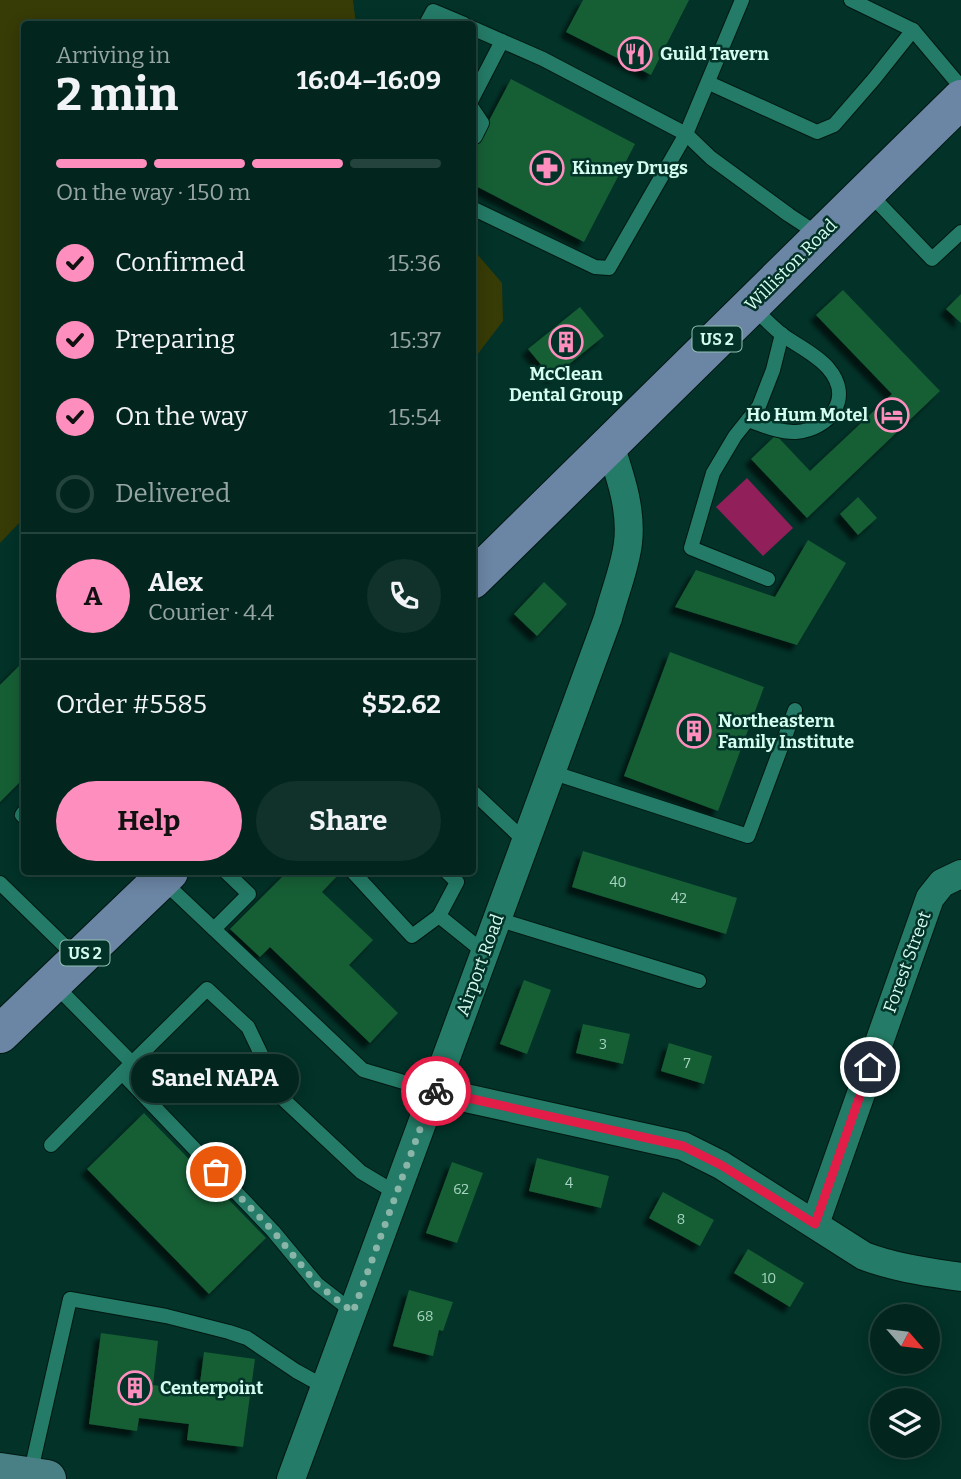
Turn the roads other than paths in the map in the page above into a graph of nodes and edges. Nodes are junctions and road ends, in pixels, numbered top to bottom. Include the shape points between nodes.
1 (742, 0) edge
2 (851, 0) edge
3 (476, 30) edge
4 (913, 30) junction
5 (502, 41) junction
6 (709, 83) junction
7 (961, 88) edge
8 (476, 91) edge
9 (961, 99) edge
10 (476, 114) edge
11 (686, 134) junction
12 (476, 135) edge
13 (867, 191) junction
14 (476, 210) edge
15 (961, 233) edge
16 (821, 236) junction
17 (751, 305) junction
18 (782, 334) junction
19 (748, 420) junction
20 (610, 445) junction
21 (476, 576) edge
22 (768, 579) dead end
23 (795, 710) dead end
24 (551, 772) junction
25 (476, 796) edge
26 (526, 842) junction
27 (961, 874) edge
28 (165, 875) edge
29 (229, 875) edge
30 (356, 875) edge
31 (450, 875) edge
32 (0, 883) edge
33 (439, 916) junction
34 (497, 919) junction
35 (214, 929) junction
36 (485, 953) junction
37 (65, 971) junction
38 (699, 981) dead end
39 (0, 1034) edge
40 (127, 1068) junction
41 (434, 1091) junction
42 (51, 1145) dead end
43 (396, 1193) junction
44 (815, 1224) junction
45 (961, 1278) edge
46 (353, 1312) junction
47 (325, 1387) junction
48 (25, 1476) edge
49 (291, 1479) edge

1 - 6 lane
2 - 4 lane
3 - 5 lane
4 - 6 lane via 834,125 817,132
4 - 7 lane
5 - 8 lane
5 - 11 lane
6 - 11 lane
9 - 13 main road, Williston Road / US 2
10 - 12 lane via 482,123
11 - 14 lane via 610,268 595,267
11 - 16 lane via 711,158
13 - 15 lane via 932,259
13 - 16 main road, Williston Road / US 2
16 - 17 main road, Williston Road / US 2
17 - 18 lane
17 - 20 main road, Williston Road / US 2
18 - 19 lane via 759,406
18 - 19 lane via 828,368 841,396 836,410 825,422 794,432
19 - 22 lane via 713,473 691,548
20 - 21 main road, Williston Road / US 2
20 - 24 street, Airport Road via 622,484 628,543 608,618
23 - 24 lane via 748,836
24 - 26 street, Airport Road
25 - 26 lane
26 - 34 street, Airport Road
27 - 44 street, Forest Street via 942,883 930,898
28 - 35 lane
28 - 37 main road, US 2
29 - 35 lane via 250,894
30 - 33 lane via 412,936
31 - 33 lane via 457,881
32 - 37 lane
33 - 36 lane
34 - 36 street, Airport Road
34 - 38 lane
35 - 41 lane via 363,1070
36 - 41 street, Airport Road
37 - 39 main road, US 2
37 - 40 lane
40 - 42 lane
40 - 43 lane via 207,989 248,1027 282,1098 361,1172
40 - 46 lane via 317,1284
41 - 43 street, Airport Road
41 - 44 street via 683,1146
43 - 46 street, Airport Road
44 - 45 street via 885,1264
46 - 47 street, Airport Road
47 - 48 lane via 247,1338 166,1316 70,1299
47 - 49 street, Airport Road

